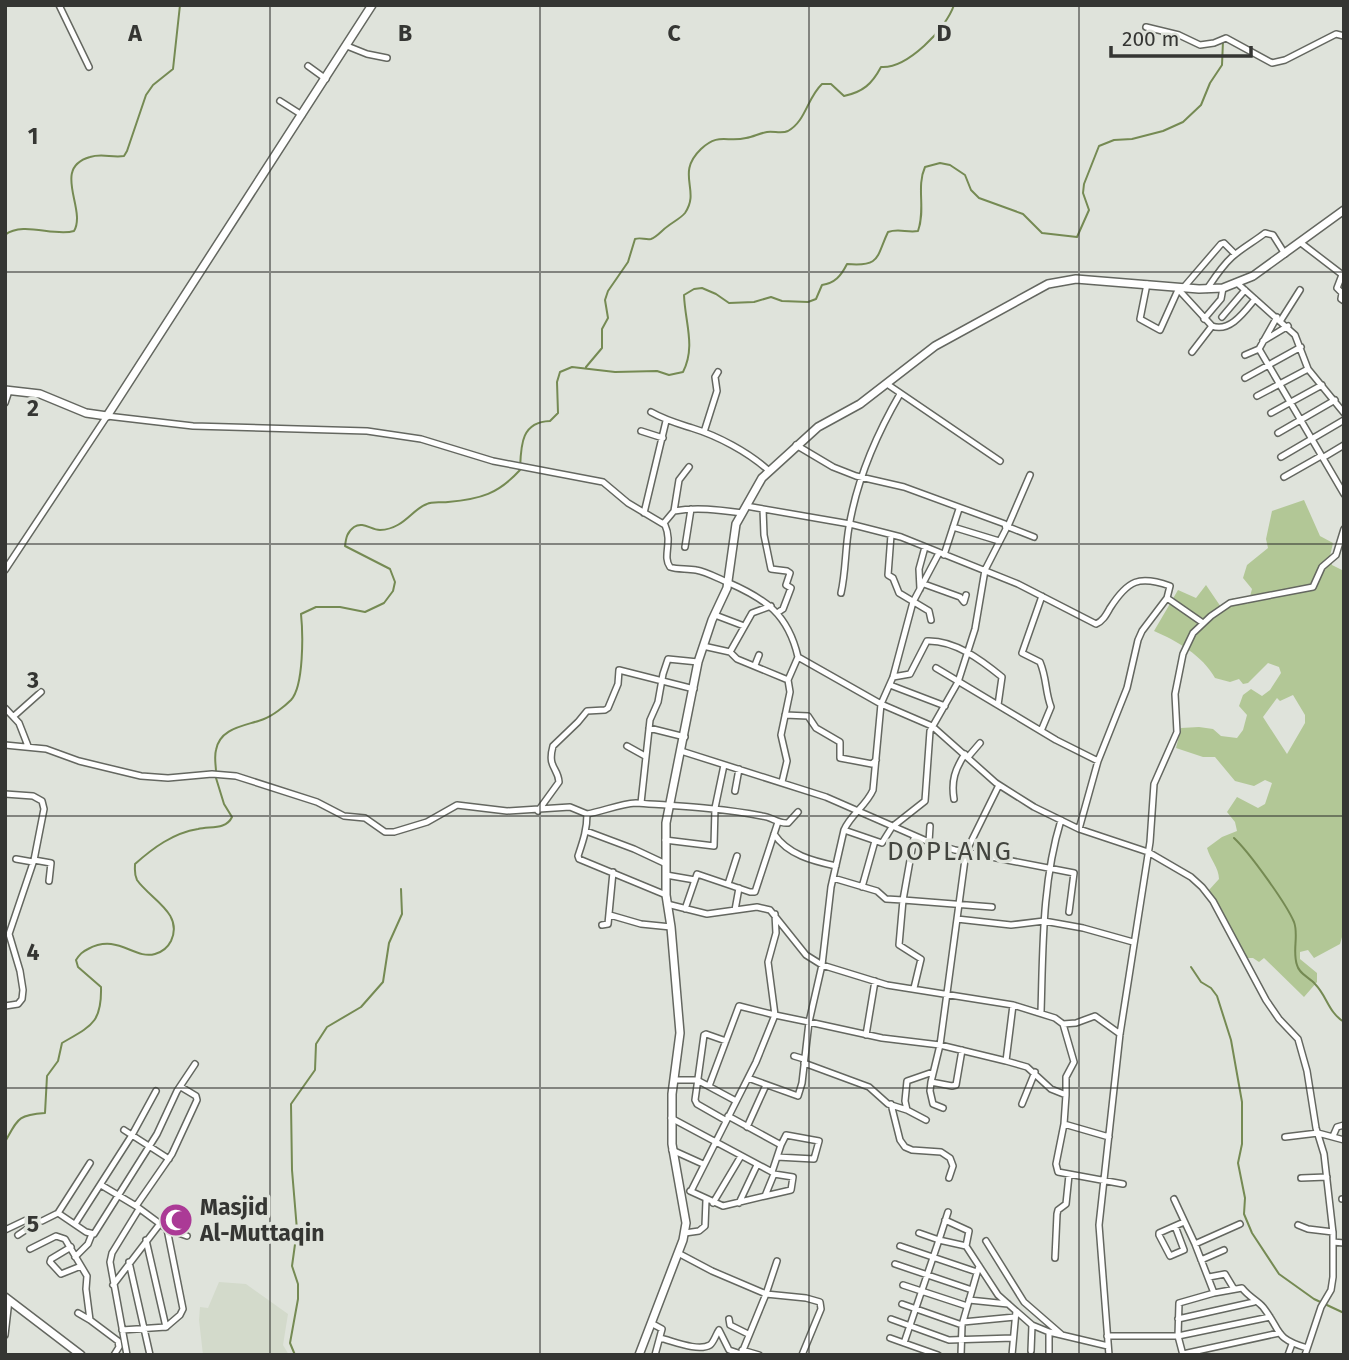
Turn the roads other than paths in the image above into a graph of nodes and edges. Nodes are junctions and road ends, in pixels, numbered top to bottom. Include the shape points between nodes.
1 (59, 5) edge
2 (372, 5) edge
3 (1146, 27) dead end
4 (1339, 35) edge
5 (347, 46) junction
6 (387, 58) dead end
7 (308, 66) dead end
8 (89, 67) dead end
9 (326, 79) junction
10 (280, 101) dead end
11 (302, 115) junction
12 (1344, 211) edge
13 (1301, 243) junction
14 (1235, 254) junction
15 (1285, 254) junction
16 (1343, 275) edge
17 (1237, 283) junction
18 (1147, 284) junction
19 (1180, 287) junction
20 (1223, 288) junction
21 (1207, 289) junction
22 (1245, 290) junction
23 (1300, 290) dead end
24 (1255, 299) junction
25 (1344, 301) edge
26 (1222, 317) dead end
27 (1204, 319) junction
28 (1279, 319) junction
29 (1212, 326) junction
30 (1287, 326) junction
31 (1260, 346) junction
32 (1301, 347) junction
33 (1192, 352) dead end
34 (1245, 355) dead end
35 (1269, 366) junction
36 (1308, 369) junction
37 (718, 372) dead end
38 (1245, 378) dead end
39 (1280, 383) junction
40 (887, 384) junction
41 (1322, 385) junction
42 (7, 390) edge
43 (900, 394) junction
44 (1257, 396) dead end
45 (1335, 400) junction
46 (1291, 402) junction
47 (5, 403) edge
48 (651, 412) dead end
49 (1271, 413) dead end
50 (1344, 413) edge
51 (107, 416) junction
52 (1344, 420) edge
53 (666, 421) junction
54 (1301, 421) junction
55 (641, 431) dead end
56 (704, 432) junction
57 (1279, 433) dead end
58 (663, 438) junction
59 (1312, 438) junction
60 (796, 445) junction
61 (1344, 445) edge
62 (1322, 456) junction
63 (1282, 457) dead end
64 (1000, 461) dead end
65 (689, 467) dead end
66 (768, 470) junction
67 (1030, 475) dead end
68 (861, 477) junction
69 (1284, 477) dead end
70 (1344, 478) edge
71 (1337, 482) junction
72 (1344, 494) edge
73 (691, 509) junction
74 (763, 509) junction
75 (959, 509) junction
76 (744, 510) junction
77 (674, 511) junction
78 (644, 513) junction
79 (664, 523) junction
80 (850, 524) junction
81 (1007, 526) junction
82 (953, 527) junction
83 (1344, 529) edge
84 (891, 534) junction
85 (1034, 537) dead end
86 (999, 541) junction
87 (685, 547) dead end
88 (925, 547) junction
89 (942, 554) junction
90 (5, 569) edge
91 (985, 570) junction
92 (728, 582) junction
93 (922, 587) junction
94 (841, 593) dead end
95 (1042, 596) junction
96 (1167, 598) junction
97 (980, 601) junction
98 (913, 602) junction
99 (771, 606) junction
100 (778, 613) junction
101 (715, 615) junction
102 (931, 620) dead end
103 (1203, 623) junction
104 (744, 626) junction
105 (703, 646) junction
106 (730, 652) junction
107 (968, 653) junction
108 (759, 655) dead end
109 (798, 657) junction
110 (698, 662) junction
111 (755, 665) junction
112 (936, 668) dead end
113 (893, 677) junction
114 (788, 680) junction
115 (959, 681) junction
116 (661, 682) junction
117 (890, 685) junction
118 (694, 689) junction
119 (41, 692) dead end
120 (881, 704) junction
121 (998, 705) junction
122 (945, 706) junction
123 (5, 708) edge
124 (785, 715) junction
125 (13, 716) junction
126 (932, 726) junction
127 (649, 728) junction
128 (1041, 731) junction
129 (685, 737) junction
130 (980, 743) dead end
131 (5, 745) edge
132 (28, 746) junction
133 (627, 746) dead end
134 (681, 751) junction
135 (967, 755) junction
136 (645, 756) junction
137 (877, 759) junction
138 (1098, 761) junction
139 (723, 765) junction
140 (739, 769) junction
141 (782, 782) junction
142 (999, 785) junction
143 (735, 791) dead end
144 (5, 794) edge
145 (954, 799) dead end
146 (641, 803) junction
147 (668, 807) junction
148 (715, 808) junction
149 (538, 811) junction
150 (858, 811) junction
151 (798, 812) dead end
152 (587, 814) junction
153 (1061, 820) junction
154 (778, 822) junction
155 (930, 826) dead end
156 (892, 827) junction
157 (1079, 829) junction
158 (844, 830) junction
159 (586, 831) junction
160 (774, 834) junction
161 (914, 838) junction
162 (665, 841) junction
163 (875, 841) junction
164 (929, 842) junction
165 (967, 852) junction
166 (1148, 852) junction
167 (737, 856) dead end
168 (16, 859) dead end
169 (33, 861) junction
170 (666, 864) junction
171 (836, 866) junction
172 (1049, 868) junction
173 (614, 872) junction
174 (666, 875) junction
175 (833, 878) junction
176 (695, 880) junction
177 (49, 881) dead end
178 (728, 884) junction
179 (862, 887) junction
180 (739, 888) junction
181 (666, 895) junction
182 (903, 900) junction
183 (667, 904) junction
184 (959, 905) junction
185 (992, 907) dead end
186 (685, 909) junction
187 (735, 910) junction
188 (1069, 912) dead end
189 (775, 914) junction
190 (610, 915) junction
191 (957, 919) junction
192 (1044, 921) junction
193 (8, 925) edge
194 (602, 925) dead end
195 (671, 927) junction
196 (1133, 942) junction
197 (822, 965) junction
198 (875, 981) junction
199 (914, 988) junction
200 (947, 993) junction
201 (1013, 1005) junction
202 (5, 1006) edge
203 (1041, 1012) junction
204 (775, 1015) junction
205 (809, 1022) junction
206 (1063, 1024) junction
207 (1120, 1034) junction
208 (866, 1035) junction
209 (726, 1041) junction
210 (940, 1045) junction
211 (962, 1050) junction
212 (794, 1056) dead end
213 (804, 1061) junction
214 (1006, 1061) junction
215 (195, 1065) dead end
216 (933, 1072) junction
217 (1035, 1072) junction
218 (748, 1078) junction
219 (674, 1080) junction
220 (696, 1080) junction
221 (931, 1082) junction
222 (766, 1085) junction
223 (709, 1086) junction
224 (181, 1087) junction
225 (156, 1091) dead end
226 (1066, 1095) junction
227 (736, 1101) junction
228 (891, 1104) junction
229 (1022, 1104) dead end
230 (943, 1108) dead end
231 (907, 1110) junction
232 (671, 1118) junction
233 (727, 1118) junction
234 (926, 1120) dead end
235 (1064, 1124) junction
236 (1344, 1125) edge
237 (747, 1127) junction
238 (124, 1130) dead end
239 (1318, 1133) junction
240 (132, 1135) junction
241 (1333, 1136) junction
242 (1109, 1137) junction
243 (1286, 1137) dead end
244 (1344, 1140) edge
245 (714, 1142) junction
246 (781, 1144) junction
247 (150, 1145) junction
248 (672, 1150) junction
249 (741, 1156) junction
250 (777, 1157) junction
251 (169, 1159) junction
252 (90, 1163) dead end
253 (703, 1164) junction
254 (757, 1165) junction
255 (773, 1173) junction
256 (1069, 1175) junction
257 (1327, 1177) junction
258 (949, 1178) dead end
259 (1300, 1178) dead end
260 (1104, 1181) junction
261 (1123, 1184) dead end
262 (101, 1185) junction
263 (691, 1191) junction
264 (681, 1192) junction
265 (117, 1196) junction
266 (765, 1196) junction
267 (1174, 1199) dead end
268 (706, 1200) junction
269 (713, 1203) junction
270 (739, 1203) junction
271 (138, 1208) junction
272 (948, 1212) dead end
273 (58, 1213) junction
274 (945, 1220) junction
275 (39, 1221) junction
276 (1184, 1222) junction
277 (75, 1224) junction
278 (159, 1224) junction
279 (1240, 1224) dead end
280 (1297, 1225) dead end
281 (1175, 1226) junction
282 (167, 1229) junction
283 (5, 1230) edge
284 (1333, 1232) junction
285 (685, 1233) junction
286 (919, 1233) dead end
287 (92, 1234) junction
288 (18, 1235) dead end
289 (187, 1236) dead end
290 (146, 1240) junction
291 (939, 1240) junction
292 (986, 1241) dead end
293 (1333, 1242) junction
294 (1344, 1243) edge
295 (1195, 1244) junction
296 (900, 1245) dead end
297 (966, 1245) junction
298 (71, 1247) junction
299 (30, 1249) dead end
300 (1224, 1250) dead end
301 (678, 1253) junction
302 (75, 1257) junction
303 (933, 1257) junction
304 (1055, 1258) dead end
305 (1201, 1260) junction
306 (777, 1261) dead end
307 (129, 1262) junction
308 (895, 1264) dead end
309 (81, 1266) junction
310 (978, 1269) junction
311 (927, 1275) junction
312 (1209, 1277) junction
313 (990, 1282) junction
314 (113, 1285) junction
315 (902, 1285) dead end
316 (973, 1287) junction
317 (1234, 1289) junction
318 (922, 1292) junction
319 (1214, 1293) junction
320 (766, 1294) junction
321 (7, 1299) edge
322 (1257, 1302) junction
323 (968, 1303) junction
324 (902, 1304) dead end
325 (1008, 1304) junction
326 (916, 1308) junction
327 (78, 1313) dead end
328 (1015, 1314) junction
329 (1270, 1317) junction
330 (729, 1319) dead end
331 (891, 1319) dead end
332 (1178, 1319) junction
333 (90, 1320) junction
334 (650, 1323) junction
335 (962, 1324) junction
336 (1032, 1325) junction
337 (166, 1326) junction
338 (910, 1326) junction
339 (144, 1329) junction
340 (122, 1330) junction
341 (1049, 1332) junction
342 (1279, 1333) junction
343 (748, 1334) junction
344 (5, 1335) edge
345 (1062, 1335) junction
346 (1107, 1336) junction
347 (1178, 1336) junction
348 (660, 1338) junction
349 (890, 1338) dead end
350 (962, 1338) junction
351 (1013, 1338) junction
352 (904, 1343) junction
353 (1292, 1344) junction
354 (1108, 1346) junction
355 (1031, 1350) dead end
356 (1306, 1352) edge
357 (741, 1353) edge
358 (1199, 1353) edge
359 (1049, 1354) edge
360 (1183, 1354) edge
361 (81, 1355) edge
362 (114, 1355) edge
363 (127, 1355) edge
364 (150, 1355) edge
365 (639, 1355) edge
366 (655, 1355) edge
367 (759, 1355) edge
368 (802, 1355) edge
369 (937, 1355) edge
370 (961, 1355) edge
371 (1012, 1355) edge
372 (1108, 1355) edge
373 (1288, 1355) edge

1 - 8 street
2 - 5 street
3 - 4 street via 1200,45 1226,38 1272,63
5 - 6 street
5 - 9 street
7 - 9 street
9 - 11 street
10 - 11 street
11 - 51 street
12 - 13 street
13 - 15 street
13 - 16 street
14 - 15 street via 1270,233
14 - 19 street via 1221,244
14 - 21 street
15 - 17 street
16 - 25 street via 1337,288
17 - 20 street
17 - 22 street
18 - 19 street
18 - 19 street via 1140,319 1160,330
18 - 40 street via 1076,279 1048,284 935,346
19 - 21 street
19 - 27 street
20 - 21 street
20 - 27 street via 1221,299
22 - 24 street
22 - 26 street
23 - 28 street
24 - 28 street
24 - 29 street via 1229,325
27 - 29 street
28 - 30 street
28 - 31 street
29 - 33 street
30 - 31 street
30 - 32 street
31 - 34 street
31 - 35 street
32 - 35 street
32 - 36 street
35 - 38 street
35 - 39 street
36 - 39 street
36 - 41 street
37 - 56 street via 717,394
39 - 44 street
39 - 46 street
40 - 43 street
40 - 60 street
41 - 45 street
41 - 46 street
42 - 47 street
42 - 51 street via 40,394 86,413
43 - 64 street
43 - 68 street
45 - 50 street
45 - 54 street
46 - 49 street
46 - 54 street
48 - 53 street
51 - 78 street via 217,428 367,431 432,441 481,458 603,482
51 - 90 street
52 - 59 street
53 - 56 street
53 - 58 street
54 - 57 street
54 - 59 street
55 - 58 street
56 - 66 street
58 - 78 street
59 - 62 street
59 - 63 street
60 - 66 street
60 - 68 street
61 - 62 street
62 - 69 street
62 - 71 street
65 - 77 street via 679,480
66 - 76 street
67 - 81 street
68 - 75 street via 904,487
68 - 80 street
70 - 71 street
71 - 72 street
73 - 76 street
73 - 77 street
73 - 87 street
74 - 76 street
74 - 80 street
74 - 100 street via 771,569 790,573 786,585 791,588
75 - 81 street
75 - 82 street
76 - 92 street via 733,535
77 - 79 street
78 - 79 street
79 - 92 street via 670,540 666,564
80 - 84 street
80 - 94 street
81 - 85 street
81 - 86 street
82 - 86 street
82 - 89 street
83 - 103 street via 1336,555 1322,567 1313,587 1235,601
84 - 88 street
84 - 98 street via 888,575 899,593
86 - 91 street
88 - 89 street
88 - 93 street via 919,569
89 - 91 street
89 - 93 street
91 - 95 street
91 - 97 street
92 - 99 street
92 - 101 street
93 - 97 street via 964,602 965,595
93 - 98 street
95 - 96 street via 1096,624 1120,594 1141,579 1170,586
95 - 128 street via 1022,653 1040,662 1046,679 1045,694 1051,707
96 - 103 street
96 - 138 street via 1138,640 1127,688
97 - 107 street
98 - 102 street via 929,611
98 - 113 street
99 - 100 street
99 - 104 street via 752,612
100 - 109 street via 793,637
101 - 104 street
101 - 105 street
103 - 166 street via 1184,654 1175,694 1177,732 1154,784
104 - 106 street
105 - 106 street
105 - 110 street
106 - 111 street
107 - 113 street via 947,643 928,641 910,674
107 - 115 street
107 - 121 street via 1002,677
108 - 111 street
109 - 114 street
109 - 120 street
110 - 116 street via 668,659
110 - 118 street
111 - 114 street
112 - 115 street
113 - 117 street
114 - 124 street
115 - 121 street
115 - 122 street
116 - 118 street
116 - 127 street
116 - 149 street via 619,670 608,708 587,710 553,746 552,765 559,782
117 - 120 street
117 - 122 street
118 - 129 street
119 - 125 street
120 - 126 street
120 - 137 street
121 - 128 street
122 - 126 street
123 - 125 street
124 - 137 street via 808,716 816,728 840,742 840,758 872,764
124 - 141 street via 781,735 787,761
125 - 132 street
126 - 135 street
126 - 156 street via 925,802
127 - 129 street
127 - 136 street
128 - 138 street
129 - 134 street
130 - 135 street
131 - 132 street
132 - 149 street via 141,776 220,774 262,782 344,816 361,817 385,832 427,822 457,805
133 - 136 street
134 - 139 street
134 - 147 street
135 - 142 street
135 - 145 street via 954,775
136 - 146 street
137 - 150 street via 873,790
138 - 157 street
139 - 140 street
139 - 148 street
140 - 141 street
140 - 143 street
141 - 150 street
142 - 153 street
142 - 165 street
144 - 169 street via 42,801
146 - 147 street
146 - 152 street
147 - 148 street
147 - 162 street
148 - 154 street
148 - 162 street via 714,847
149 - 152 street via 570,807
150 - 156 street
150 - 158 street
151 - 154 street via 788,824
152 - 159 street
153 - 157 street
153 - 172 street
154 - 160 street
155 - 164 street
156 - 161 street
156 - 163 street via 884,842
157 - 166 street
158 - 163 street
158 - 171 street
159 - 170 street
159 - 173 street via 579,859
160 - 171 street via 797,855
160 - 180 street via 756,891
161 - 164 street
161 - 182 street
162 - 170 street
163 - 179 street
164 - 165 street
165 - 172 street
165 - 184 street
166 - 196 street
166 - 239 street via 1202,887 1265,1000 1298,1039
167 - 178 street
168 - 169 street
169 - 177 street via 50,862
169 - 193 street
170 - 174 street
171 - 175 street
172 - 188 street via 1074,874
172 - 192 street
173 - 181 street
173 - 190 street
174 - 176 street
174 - 181 street
175 - 179 street
175 - 197 street
176 - 178 street via 698,874
176 - 186 street
178 - 180 street
179 - 182 street via 886,899
180 - 187 street
181 - 183 street
182 - 184 street
182 - 199 street via 899,945 921,958
183 - 186 street
183 - 195 street
184 - 185 street
184 - 191 street
186 - 187 street via 707,914
187 - 189 street via 763,908
189 - 197 street via 809,958
189 - 204 street via 776,933 768,962
190 - 194 street via 608,926
190 - 195 street
191 - 192 street via 1011,925
191 - 200 street
192 - 196 street
192 - 203 street
193 - 202 street via 23,995 18,1004
195 - 219 street via 680,1033
196 - 207 street
197 - 198 street
197 - 205 street
198 - 199 street
198 - 208 street
199 - 200 street
200 - 201 street
200 - 210 street
201 - 203 street
201 - 214 street
203 - 206 street
204 - 205 street
204 - 209 street via 739,1006
204 - 218 street
205 - 208 street
205 - 213 street
206 - 207 street via 1095,1016
206 - 226 street via 1074,1062 1066,1077
207 - 242 street
208 - 210 street
209 - 220 street via 704,1035
209 - 223 street
210 - 211 street
210 - 216 street
211 - 214 street
211 - 221 street via 956,1085
212 - 213 street
213 - 222 street via 798,1096
213 - 228 street via 869,1087
214 - 217 street
215 - 224 street
216 - 221 street
216 - 231 street via 907,1081
217 - 226 street via 1051,1089
217 - 229 street
218 - 222 street
218 - 227 street
219 - 220 street
219 - 232 street
220 - 223 street
220 - 233 street via 695,1103
221 - 230 street via 931,1101
222 - 237 street
223 - 227 street
224 - 247 street
224 - 251 street via 197,1100
225 - 240 street
226 - 235 street
227 - 233 street
228 - 231 street
228 - 258 street via 905,1147 941,1152 950,1158
231 - 234 street
232 - 245 street
232 - 248 street
233 - 237 street
233 - 245 street
235 - 242 street
235 - 256 street via 1056,1169
236 - 241 street via 1337,1127
237 - 246 street
238 - 240 street
239 - 241 street
239 - 243 street
239 - 257 street
240 - 247 street
240 - 262 street
241 - 244 street
242 - 260 street
245 - 249 street
245 - 253 street
246 - 250 street
246 - 250 street via 786,1135 819,1142 814,1159
247 - 251 street
247 - 265 street
248 - 253 street
248 - 264 street
249 - 254 street
249 - 269 street
250 - 255 street
251 - 271 street
252 - 273 street
253 - 263 street
254 - 255 street
254 - 270 street
255 - 266 street
255 - 266 street via 793,1177 791,1190
256 - 260 street
256 - 304 street via 1066,1204 1057,1214
257 - 259 street
257 - 284 street
260 - 261 street
260 - 346 street via 1099,1224
262 - 265 street
262 - 277 street
263 - 264 street
263 - 268 street
264 - 285 street
265 - 271 street
265 - 287 street
266 - 270 street
267 - 276 street
268 - 269 street
268 - 285 street via 705,1226
269 - 270 street
271 - 278 street
271 - 314 street via 111,1253
272 - 274 street
273 - 275 street
273 - 277 street
274 - 291 street
274 - 297 street via 969,1231
275 - 283 street via 26,1220
275 - 288 street
276 - 281 street
276 - 295 street
277 - 287 street
278 - 282 street
278 - 290 street
279 - 295 street
280 - 284 street
281 - 281 street via 1159,1235 1170,1256 1184,1250
282 - 289 street
282 - 337 street via 183,1309
284 - 293 street
285 - 301 street
286 - 291 street
287 - 302 street
290 - 307 street
290 - 337 street
291 - 297 street
291 - 303 street
292 - 345 street via 1024,1302
293 - 294 street
293 - 356 street via 1331,1290
295 - 305 street
296 - 303 street
297 - 310 street
298 - 299 street via 60,1236
298 - 302 street
298 - 309 street via 50,1262 61,1274
300 - 305 street
301 - 320 street
301 - 334 street
302 - 309 street
303 - 310 street
303 - 311 street
305 - 312 street
306 - 320 street
307 - 314 street
307 - 339 street
308 - 311 street
309 - 333 street via 87,1276
310 - 313 street
310 - 316 street
311 - 316 street
311 - 318 street
312 - 317 street via 1225,1274
312 - 319 street
313 - 316 street
313 - 325 street
314 - 340 street
315 - 318 street
316 - 323 street
317 - 319 street
317 - 322 street via 1242,1288
318 - 323 street
318 - 326 street
319 - 332 street via 1180,1302
320 - 343 street
320 - 368 street via 820,1302
321 - 344 street
321 - 361 street
322 - 329 street
322 - 332 street
323 - 325 street
323 - 335 street
324 - 326 street
325 - 328 street
326 - 335 street
326 - 338 street
327 - 333 street
328 - 335 street
328 - 336 street
328 - 351 street
329 - 342 street
329 - 347 street
330 - 343 street via 730,1325
331 - 338 street
332 - 347 street
333 - 362 street via 118,1341
334 - 348 street via 661,1328
334 - 365 street
335 - 350 street
336 - 341 street
336 - 355 street
337 - 339 street
338 - 350 street via 949,1340
338 - 352 street
339 - 340 street
339 - 364 street
340 - 363 street
341 - 345 street
341 - 359 street
342 - 353 street
342 - 358 street
343 - 357 street
345 - 354 street
346 - 347 street
346 - 354 street
347 - 360 street
348 - 357 street via 685,1347 706,1346 719,1331 729,1350
348 - 366 street
349 - 352 street
350 - 351 street
350 - 370 street
351 - 371 street
352 - 369 street
353 - 356 street
353 - 373 street
354 - 372 street
357 - 367 street
358 - 360 street

